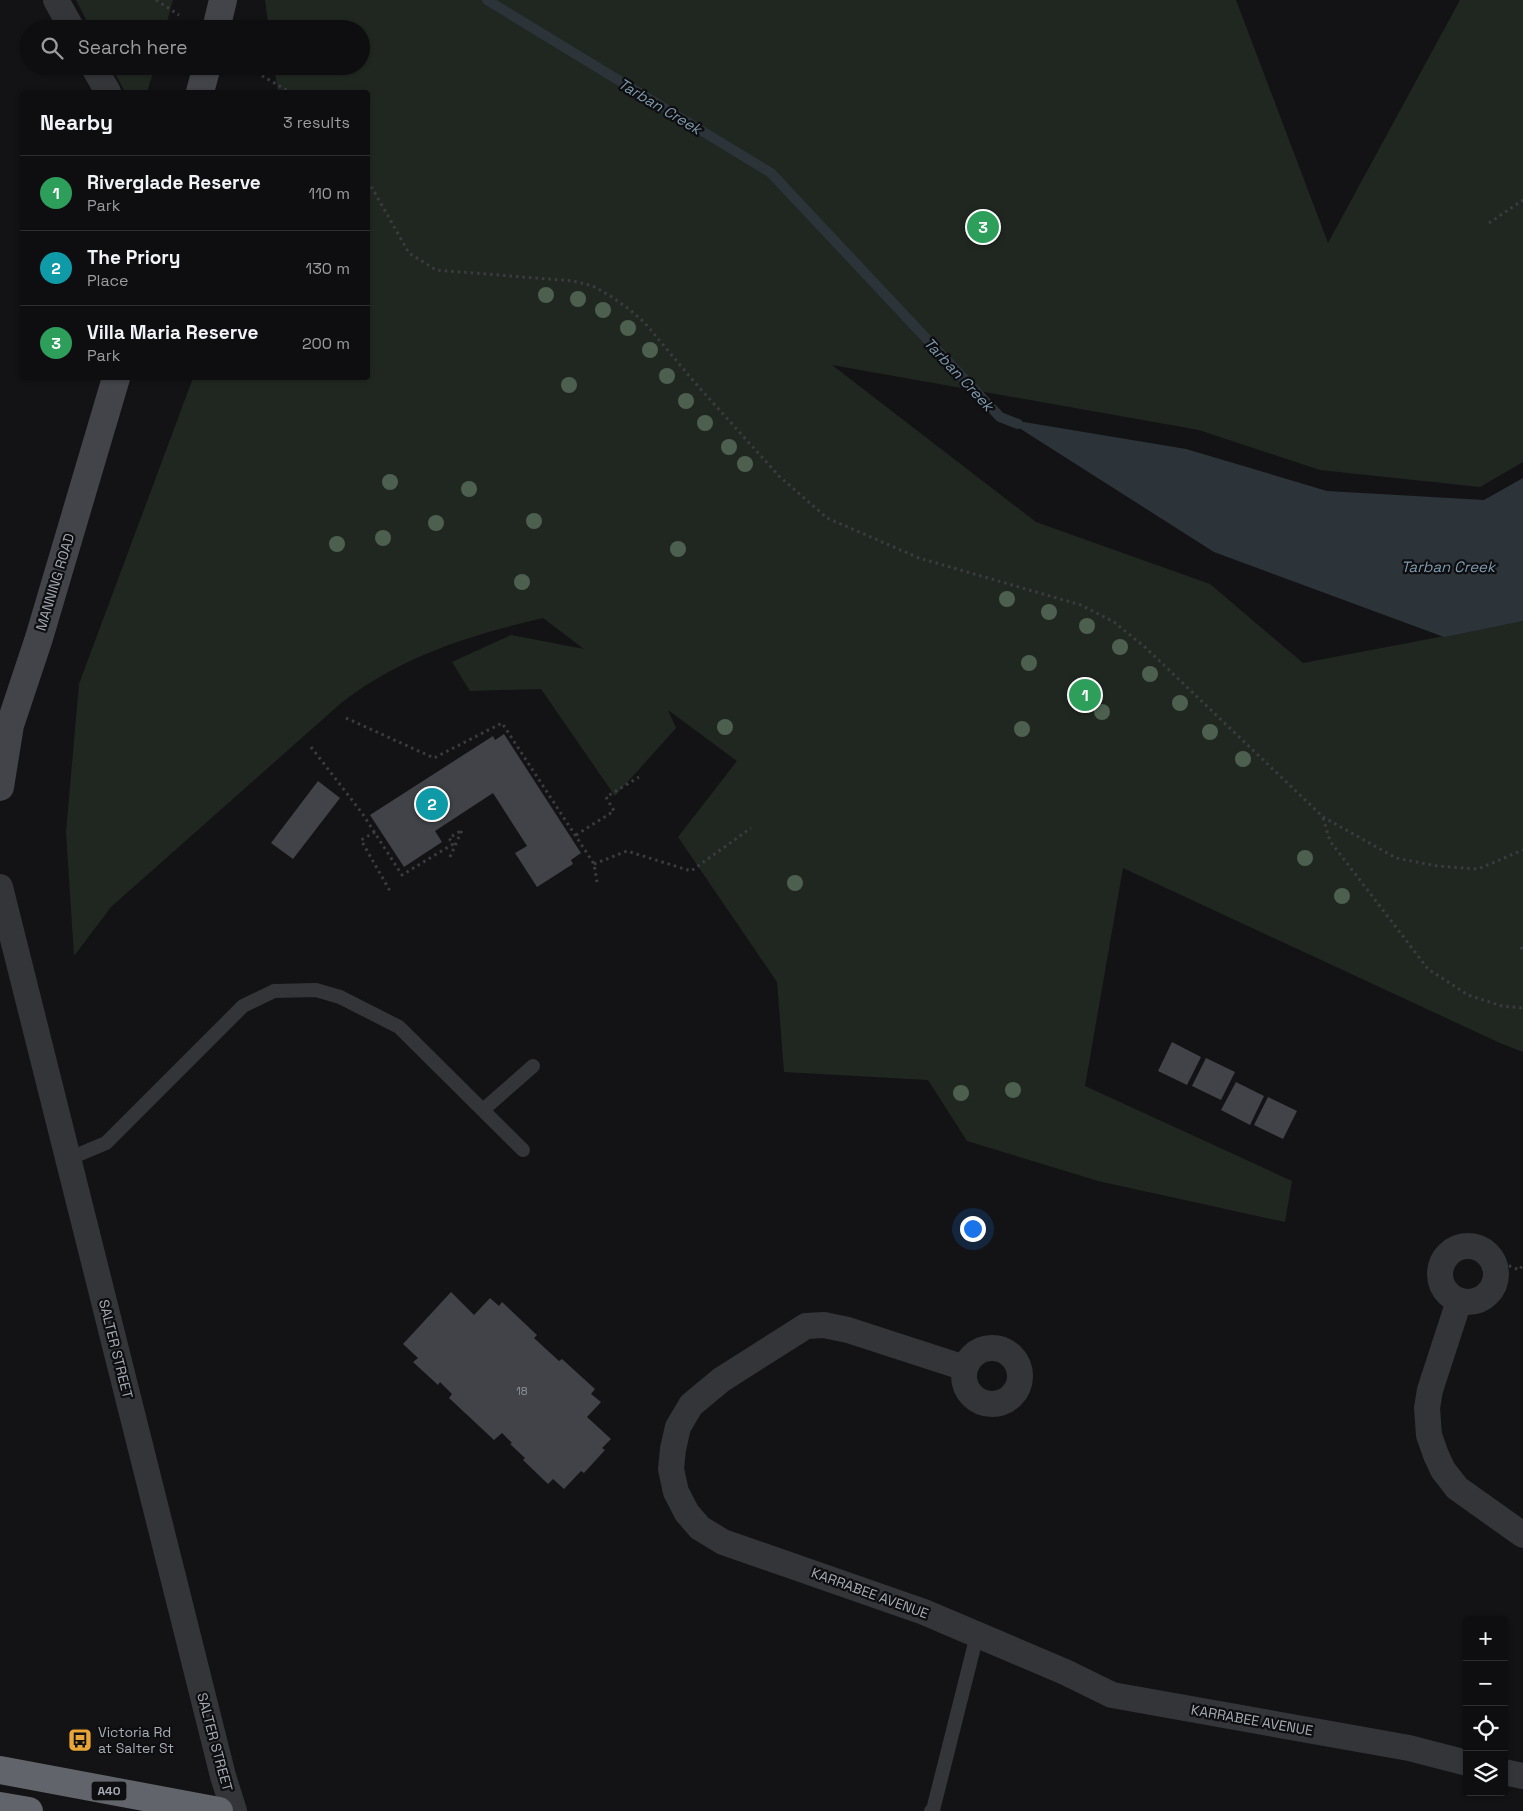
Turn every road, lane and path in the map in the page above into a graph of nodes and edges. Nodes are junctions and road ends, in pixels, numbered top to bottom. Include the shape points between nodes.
1 (56, 0) edge
2 (156, 0) edge
3 (224, 0) edge
4 (179, 15) dead end
5 (67, 20) edge
6 (218, 20) edge
7 (98, 75) edge
8 (205, 75) edge
9 (261, 75) edge
10 (107, 90) edge
11 (201, 90) edge
12 (287, 90) edge
13 (370, 184) edge
14 (1523, 200) edge
15 (1489, 223) dead end
16 (115, 380) edge
17 (346, 718) dead end
18 (311, 747) dead end
19 (639, 777) dead end
20 (0, 787) edge
21 (1323, 817) junction
22 (751, 828) dead end
23 (375, 832) junction
24 (576, 835) junction
25 (1523, 850) edge
26 (450, 857) dead end
27 (594, 864) junction
28 (597, 882) dead end
29 (0, 887) edge
30 (390, 892) dead end
31 (1523, 1008) edge
32 (533, 1066) dead end
33 (483, 1110) junction
34 (523, 1150) dead end
35 (68, 1159) junction
36 (1491, 1258) junction
37 (1523, 1265) edge
38 (1459, 1301) junction
39 (965, 1368) dead end
40 (1523, 1535) edge
41 (977, 1635) junction
42 (1463, 1762) edge
43 (0, 1770) edge
44 (1508, 1773) edge
45 (1523, 1776) edge
46 (0, 1806) edge
47 (29, 1811) edge
48 (219, 1811) edge
49 (234, 1811) edge
50 (931, 1811) edge

1 - 5 street
2 - 4 path
3 - 6 street
7 - 10 street
8 - 11 street
9 - 12 path
13 - 21 path via 410,253 436,270 573,281 593,286 629,309 779,476 827,518 919,558 1081,605 1114,622 1146,648
14 - 15 path
16 - 20 street, MANNING ROAD via 10,725
17 - 24 path via 434,758 502,723
18 - 23 path
19 - 24 path via 606,797 614,811
21 - 25 path via 1396,858 1437,866 1478,869
21 - 31 path via 1330,841 1428,969 1468,995 1502,1006
22 - 27 path via 691,871 627,851
23 - 26 path via 402,875 452,844 449,838 462,830
23 - 30 path via 361,840
24 - 27 path
27 - 28 path
29 - 35 street, SALTER STREET
32 - 33 lane
33 - 34 lane
33 - 35 lane via 399,1027 332,994 316,990 274,991 243,1006 106,1142
35 - 49 street, SALTER STREET
36 - 37 path via 1519,1270
36 - 38 street via 1496,1277 1493,1287 1479,1300
36 - 38 street via 1476,1247 1466,1246 1448,1253 1440,1270 1440,1280 1450,1296
38 - 40 street via 1430,1390 1427,1408 1429,1435 1443,1470 1457,1488
39 - 41 street, KARRABEE AVENUE via 848,1330 824,1325 806,1326 721,1380 691,1405 678,1427 671,1469 676,1492 687,1513 700,1528 723,1542 924,1612
41 - 42 street, KARRABEE AVENUE via 1112,1694 1409,1748
41 - 50 lane
43 - 48 highway, A40
44 - 45 street
46 - 47 highway

